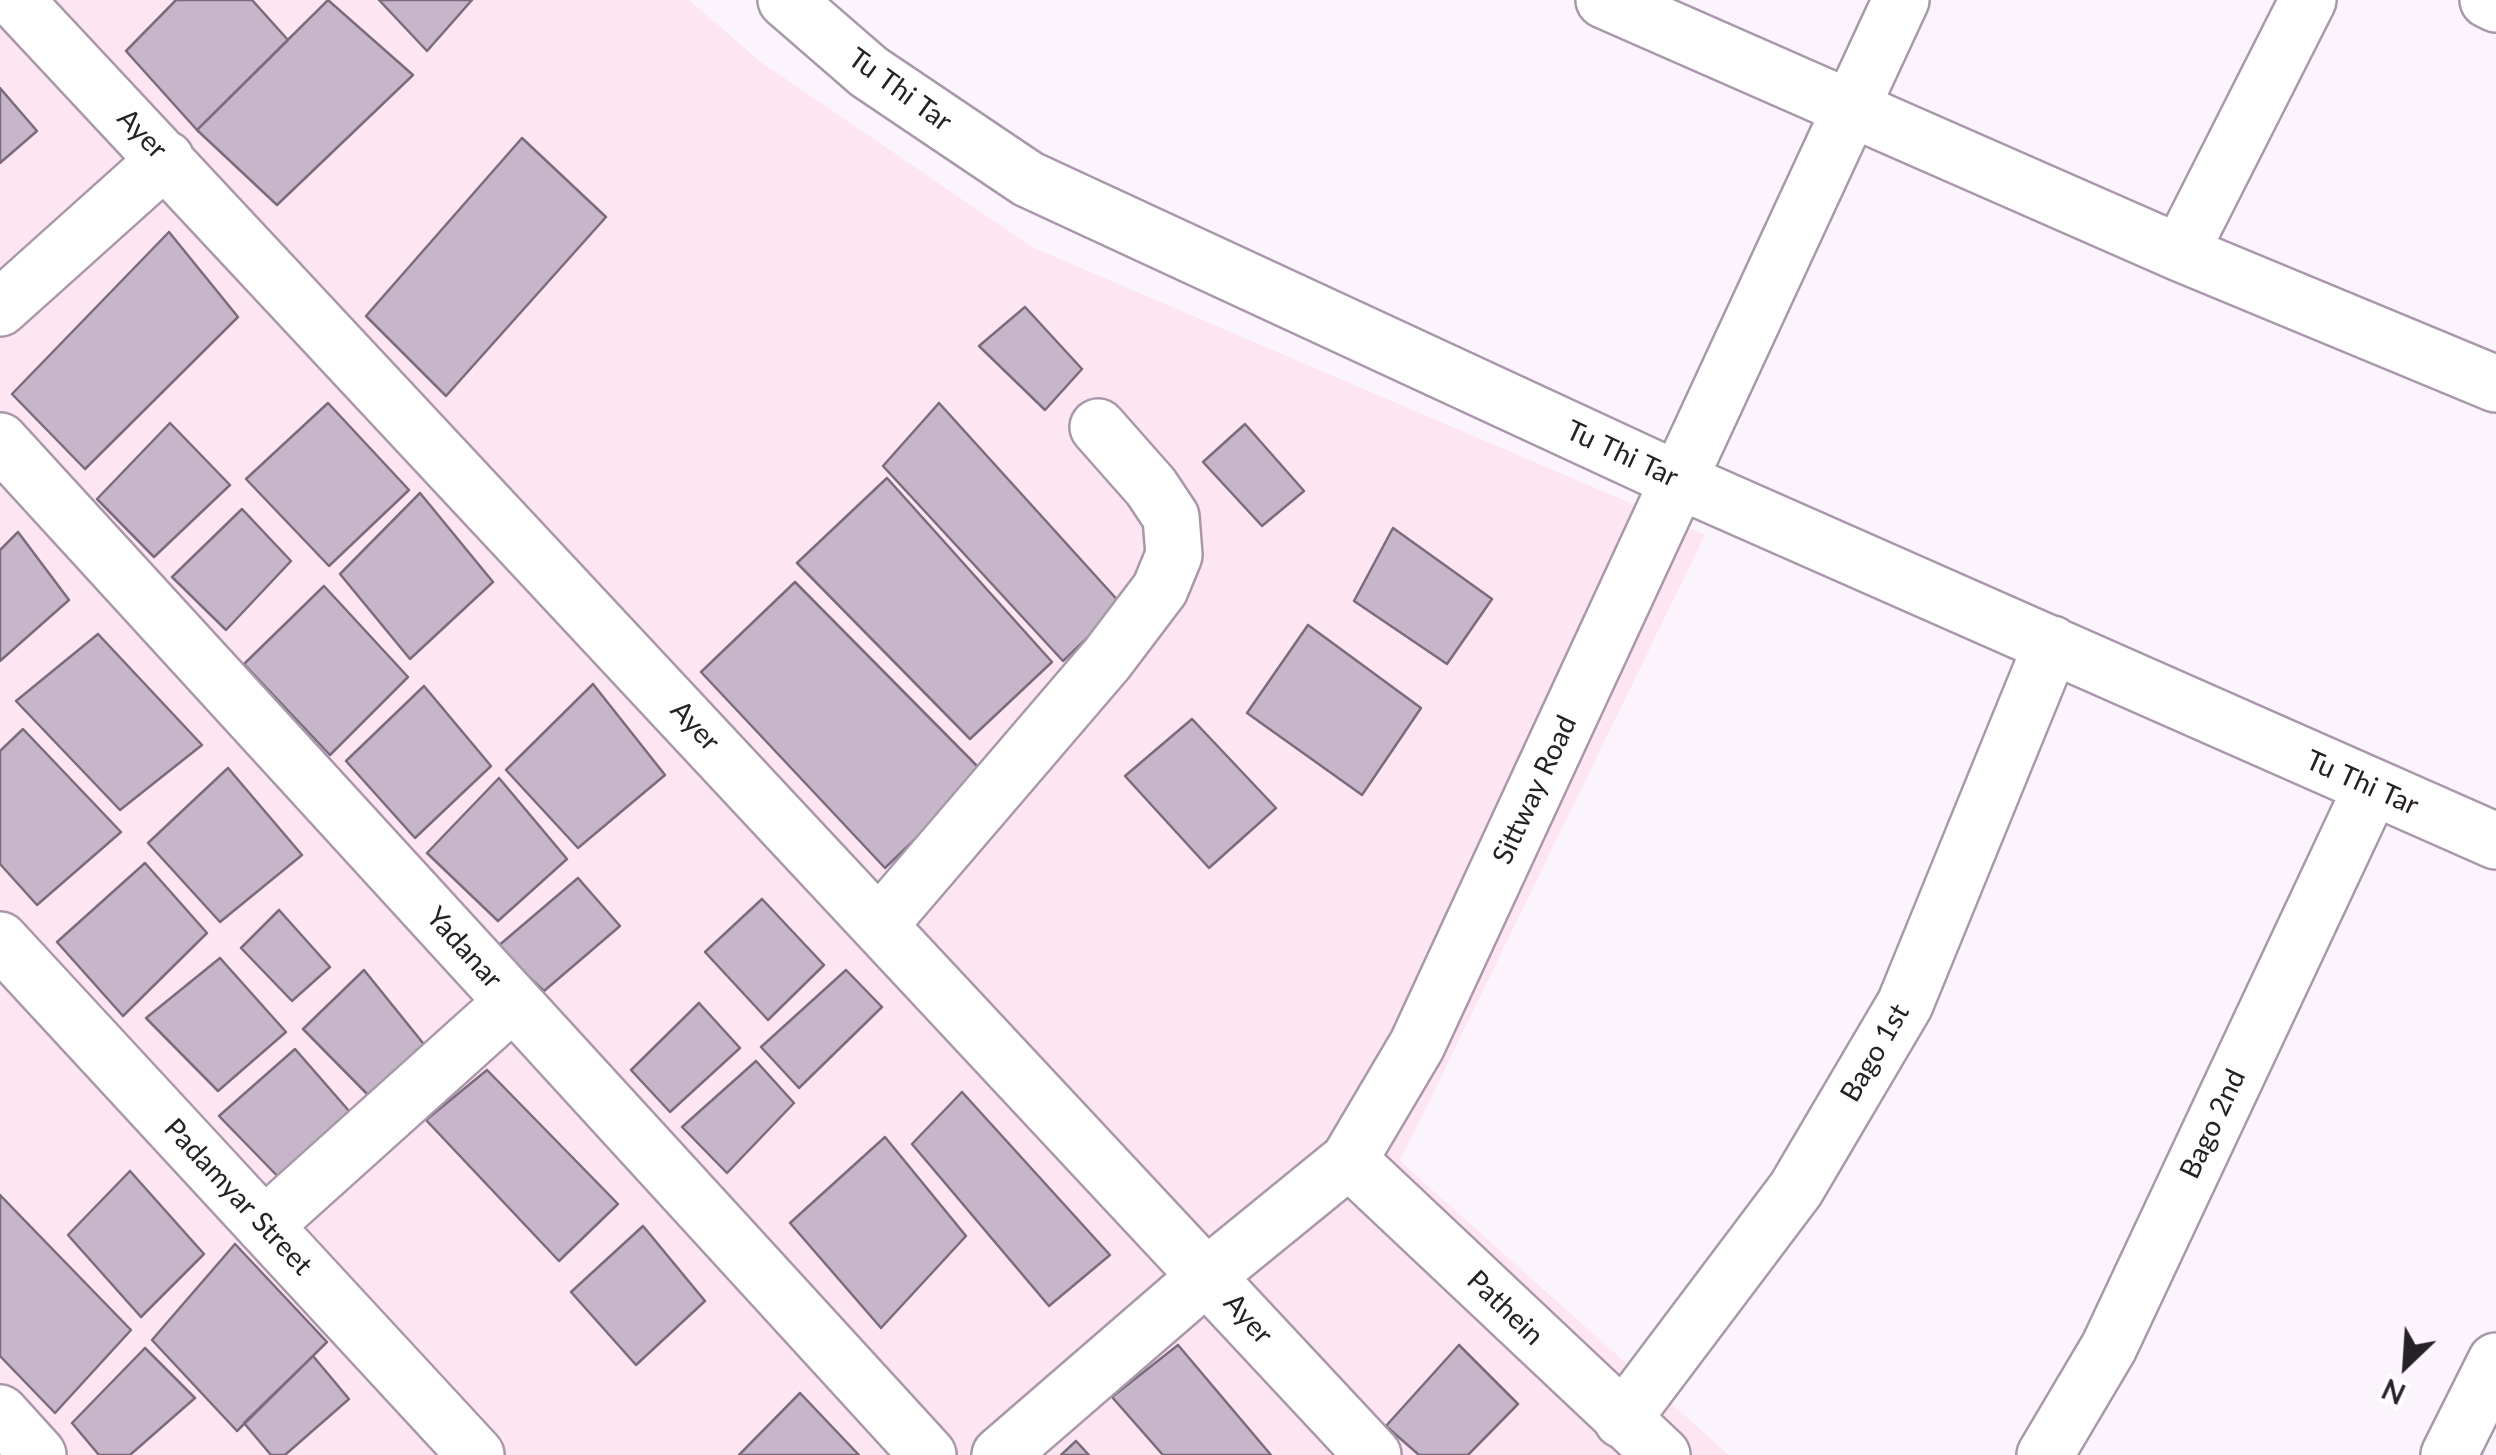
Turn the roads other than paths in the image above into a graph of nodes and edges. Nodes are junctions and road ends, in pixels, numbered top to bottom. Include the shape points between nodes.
1 (15, 0) edge
2 (786, 0) edge
3 (1604, 0) edge
4 (1901, 0) edge
5 (2308, 0) edge
6 (2488, 0) edge
7 (2496, 4) edge
8 (1853, 108) junction
9 (166, 159) junction
10 (2180, 253) junction
11 (0, 308) edge
12 (2496, 384) edge
13 (1098, 427) dead end
14 (0, 441) edge
15 (1678, 480) junction
16 (2052, 644) junction
17 (2372, 788) junction
18 (2496, 841) edge
19 (880, 924) junction
20 (0, 940) edge
21 (514, 1002) junction
22 (1349, 1160) junction
23 (264, 1226) junction
24 (1208, 1275) junction
25 (2496, 1361) edge
26 (0, 1413) edge
27 (1622, 1420) junction
28 (38, 1455) edge
29 (476, 1455) edge
30 (928, 1455) edge
31 (1000, 1455) edge
32 (1373, 1455) edge
33 (1662, 1455) edge
34 (2045, 1455) edge
35 (2449, 1455) edge

1 - 9 street, Ayer
2 - 15 street, Tu Thi Tar via 869,72 1028,180
3 - 8 street
4 - 8 street, Sittway Road
5 - 10 street
6 - 7 street
8 - 10 street
8 - 15 street, Sittway Road
9 - 11 street
9 - 19 street, Ayer
10 - 12 street
13 - 19 street via 1170,517 1174,555 1160,588
14 - 21 street, Yadanar
15 - 16 street, Tu Thi Tar
15 - 22 street, Sittway Road via 1417,1045
16 - 17 street, Tu Thi Tar
16 - 27 street, Bago 1st via 1905,1004 1796,1189
17 - 18 street, Tu Thi Tar
17 - 34 street, Bago 2nd via 2108,1347
19 - 24 street, Ayer
20 - 23 street, Padamyar Street
21 - 23 street
21 - 30 street, Yadanar
22 - 24 street, Sittway Road
22 - 27 street, Pathein
23 - 29 street, Padamyar Street
24 - 31 street, Sittway Road
24 - 32 street, Ayer
25 - 35 street
26 - 28 street
27 - 33 street, Pathein

